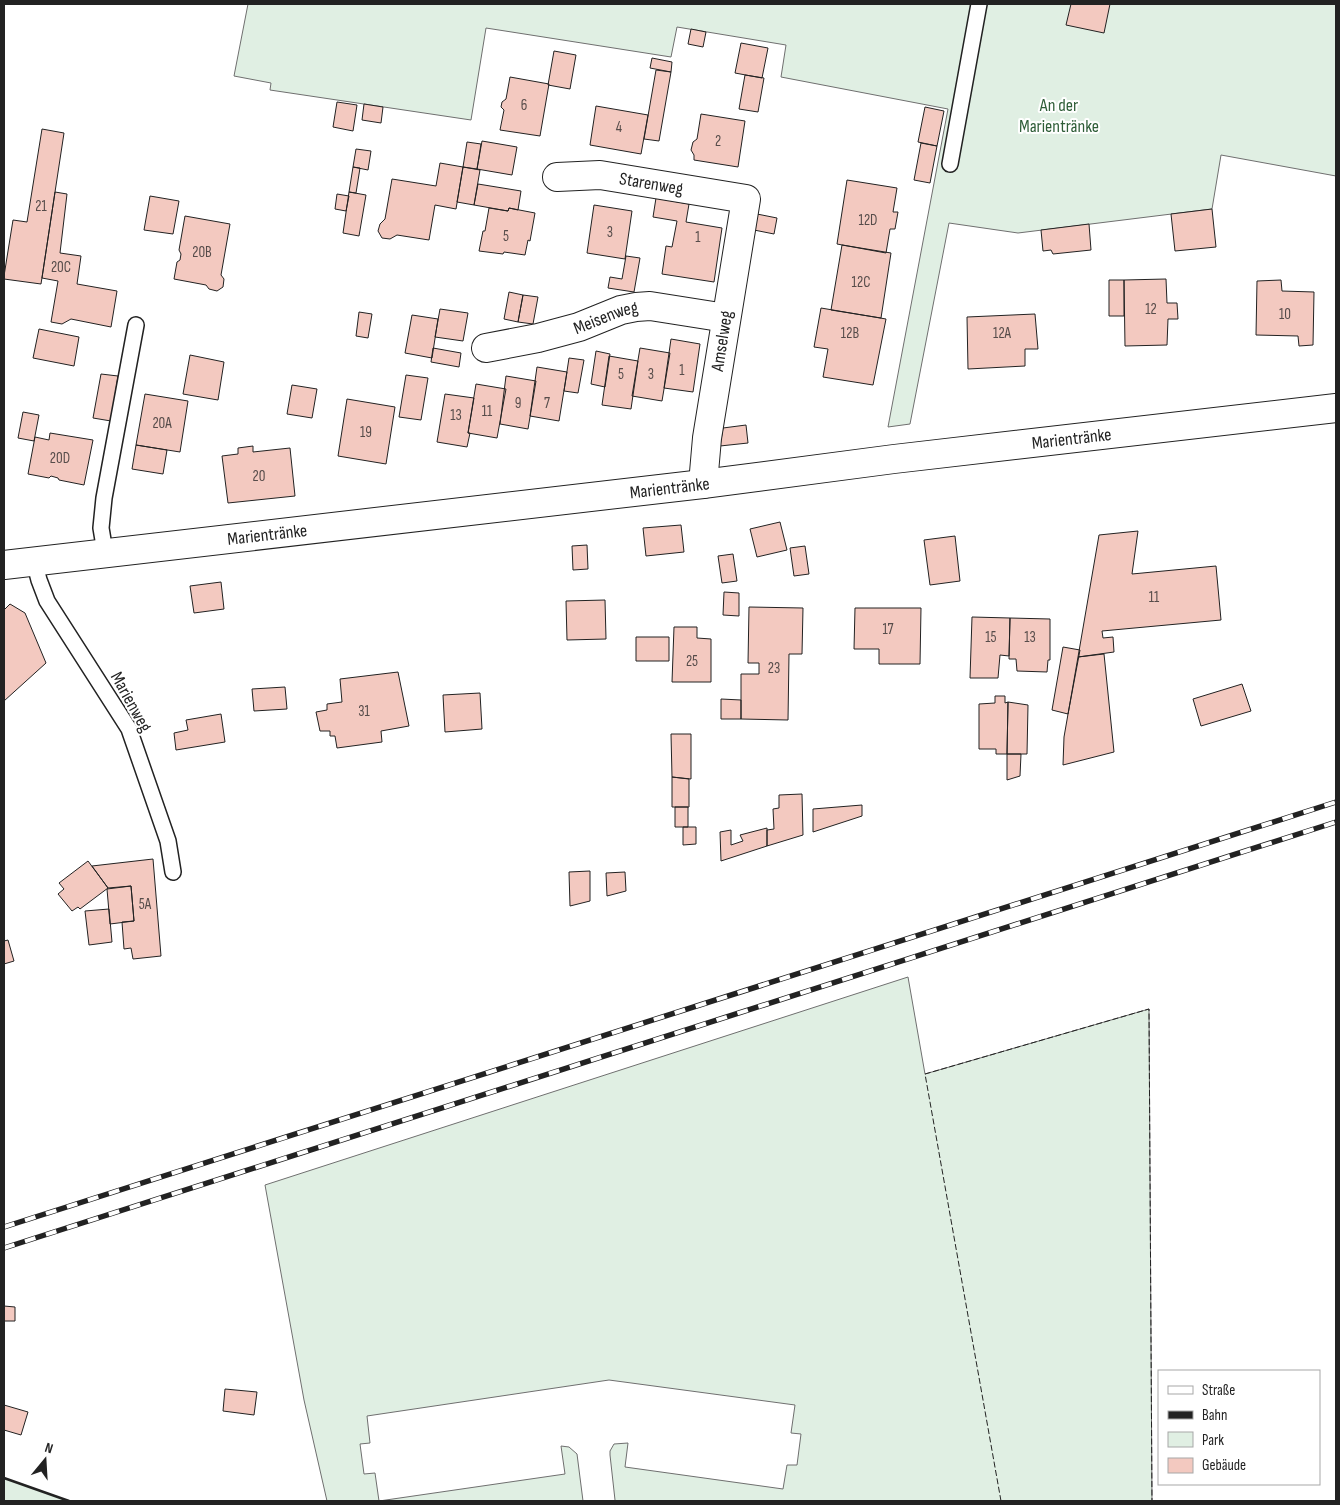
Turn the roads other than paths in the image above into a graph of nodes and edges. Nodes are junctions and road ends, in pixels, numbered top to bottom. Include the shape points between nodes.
1 (980, 4) edge
2 (950, 164) dead end
3 (557, 176) dead end
4 (746, 199) joint
5 (726, 318) junction
6 (136, 326) dead end
7 (486, 348) dead end
8 (1336, 408) edge
9 (703, 484) junction
10 (105, 552) junction
11 (34, 561) junction
12 (4, 565) edge
13 (172, 872) dead end

1 - 2 lane
3 - 4 street, Starenweg via 600,175
4 - 5 street, Amselweg
5 - 7 street, Meisenweg via 650,306 636,307 579,327
5 - 9 street, Amselweg
6 - 10 lane via 104,498 101,528
8 - 9 street, Marientränke
9 - 10 street, Marientränke
10 - 11 street, Marientränke
11 - 12 street, Marientränke
11 - 13 lane, Marienweg via 47,601 129,729 168,841

